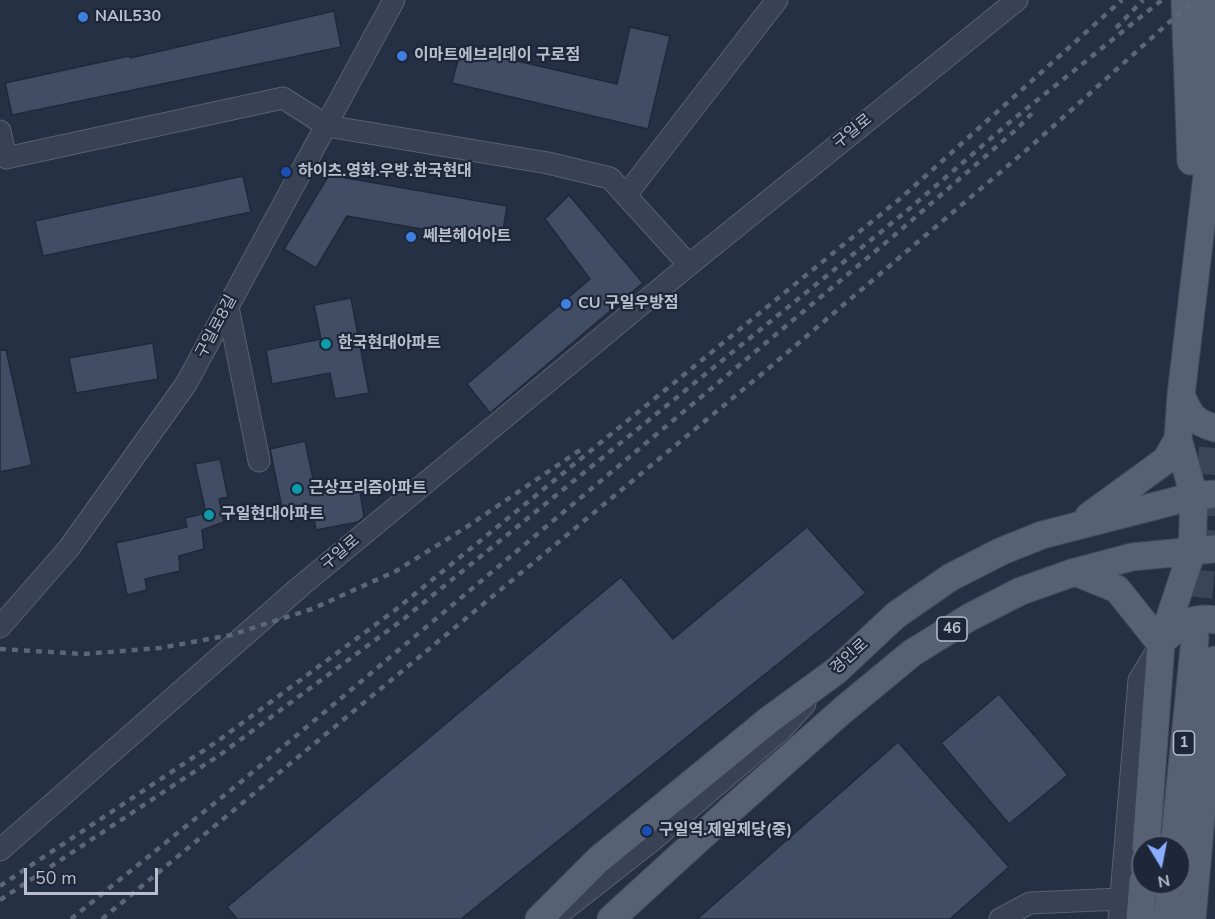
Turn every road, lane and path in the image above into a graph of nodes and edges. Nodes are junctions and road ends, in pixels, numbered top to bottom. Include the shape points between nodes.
1 (394, 0) edge
2 (777, 0) edge
3 (1017, 0) edge
4 (1185, 0) edge
5 (1209, 0) edge
6 (327, 126) junction
7 (0, 131) edge
8 (626, 195) junction
9 (1202, 228) junction
10 (689, 265) junction
11 (228, 307) junction
12 (1181, 394) junction
13 (1215, 428) edge
14 (1178, 439) junction
15 (259, 461) dead end
16 (1205, 495) edge
17 (1078, 524) junction
18 (1204, 550) edge
19 (1075, 572) junction
20 (1215, 620) edge
21 (0, 627) edge
22 (1195, 638) tunnel mouth
23 (1161, 644) junction
24 (1215, 660) tunnel mouth
25 (836, 671) junction
26 (736, 804) junction
27 (1147, 835) edge
28 (1175, 835) edge
29 (0, 850) edge
30 (1142, 895) edge
31 (1170, 895) edge
32 (1120, 909) edge
33 (538, 919) edge
34 (553, 919) edge
35 (573, 919) edge
36 (611, 919) edge
37 (1000, 919) edge
38 (1140, 919) edge
39 (1167, 919) edge
40 (1192, 919) edge

1 - 6 street, 구일로8길
2 - 8 street
3 - 10 street, 구일로
4 - 9 main road via 1191,173
5 - 9 main road via 1209,159
6 - 7 street via 283,98 6,158
6 - 8 street via 548,163 610,178
6 - 11 street, 구일로8길
8 - 10 street
9 - 12 main road
10 - 29 street, 구일로 via 302,585
11 - 15 street
11 - 21 street, 구일로8길 via 186,384 69,548
12 - 13 main road via 1189,414
12 - 14 main road
14 - 16 main road
14 - 17 main road via 1166,460
16 - 17 main road, 경인로
16 - 18 main road
17 - 25 main road, 경인로 via 1022,543 951,577 896,615
18 - 19 main road, 46 via 1132,557
18 - 23 main road
19 - 23 main road via 1117,589
19 - 26 main road, 46 via 1021,591 912,653
20 - 23 main road via 1189,622
22 - 28 main road, 1
23 - 27 main road
23 - 32 street via 1139,680
24 - 40 main road, 1
25 - 33 main road, 경인로 via 769,720 598,860
25 - 34 street via 783,728 653,840
26 - 35 street via 659,845
26 - 36 main road, 46
30 - 38 main road
31 - 39 main road
32 - 37 street via 1030,903

